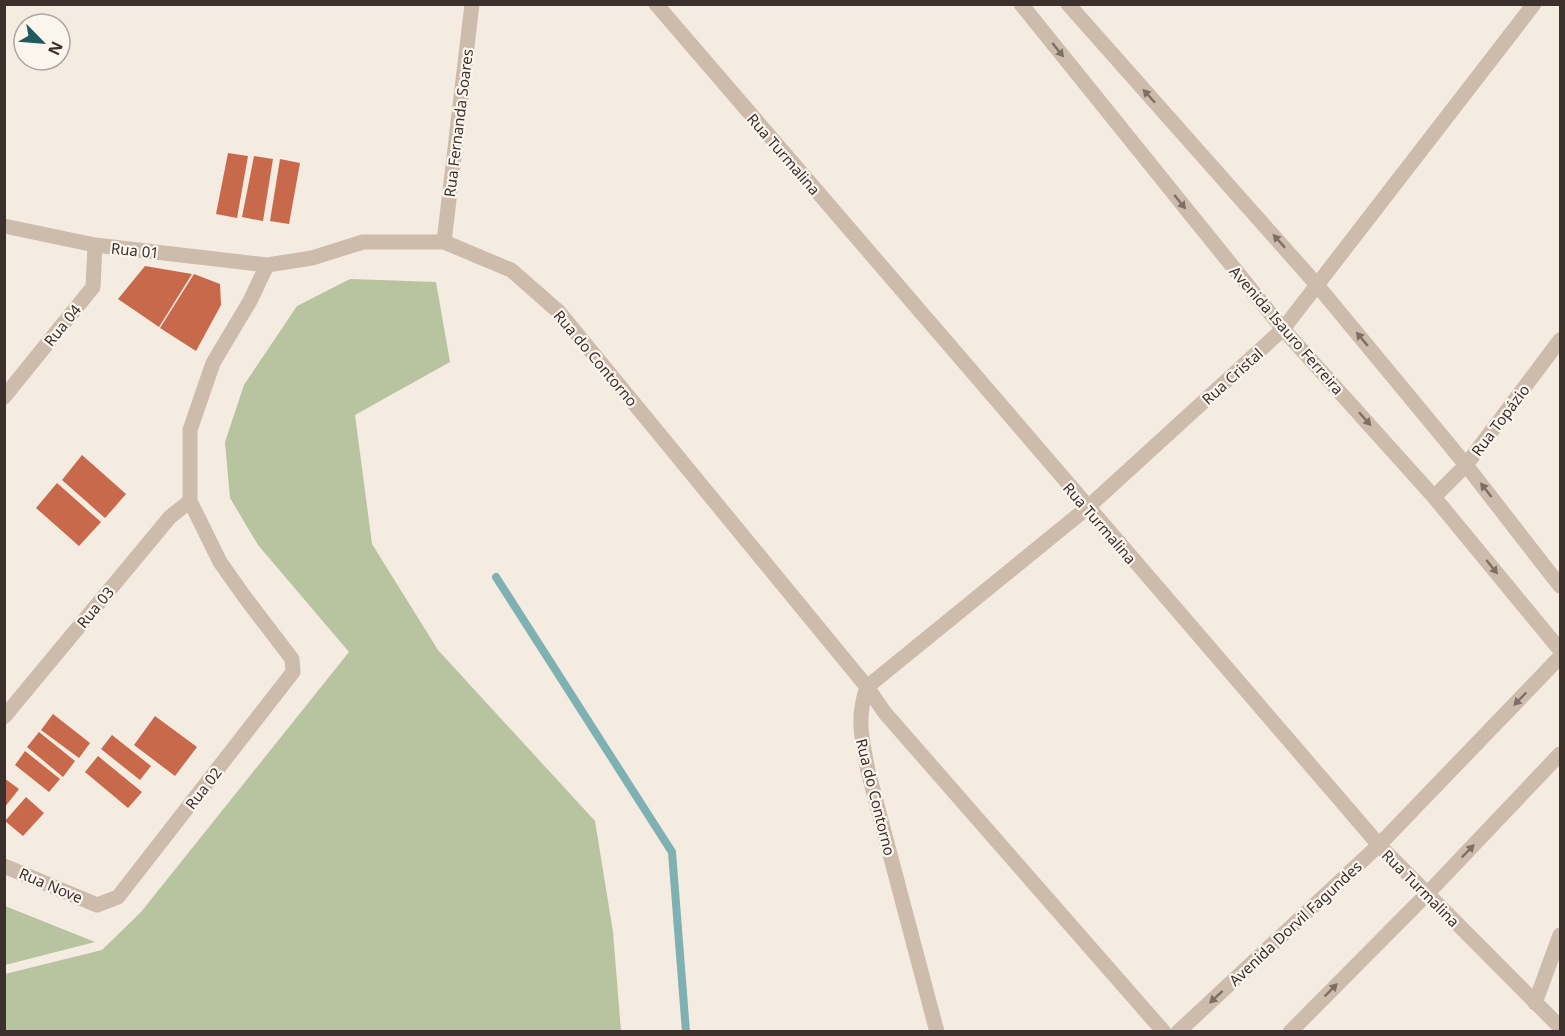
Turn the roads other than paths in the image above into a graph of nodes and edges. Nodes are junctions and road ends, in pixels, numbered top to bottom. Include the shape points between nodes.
1 (472, 4) edge
2 (656, 4) edge
3 (1021, 4) edge
4 (1068, 4) edge
5 (1534, 4) edge
6 (4, 226) edge
7 (444, 242) junction
8 (95, 245) junction
9 (267, 265) junction
10 (1317, 285) junction
11 (1283, 329) junction
12 (1560, 340) edge
13 (4, 397) edge
14 (1466, 465) junction
15 (1434, 497) junction
16 (190, 501) junction
17 (1087, 508) junction
18 (1560, 586) edge
19 (1560, 650) edge
20 (1560, 657) edge
21 (867, 687) junction
22 (4, 717) edge
23 (1560, 754) edge
24 (1379, 845) junction
25 (4, 866) edge
26 (1427, 894) junction
27 (97, 905) joint
28 (1560, 935) edge
29 (1535, 1004) junction
30 (1560, 1027) edge
31 (937, 1032) edge
32 (1164, 1032) edge
33 (1178, 1032) edge
34 (1290, 1032) edge

1 - 7 street, Rua Fernanda Soares
2 - 17 street, Rua Turmalina
3 -> 11 street, Avenida Isauro Ferreira
10 -> 4 street
5 - 10 street, Rua Cristal
6 - 8 street, Rua 01
7 - 9 street, Rua do Contorno via 363,242 312,258
7 - 21 street, Rua do Contorno via 511,270 559,312
8 - 9 street, Rua 01
8 - 13 street, Rua 04 via 93,287
9 - 16 street via 213,363 190,430
10 - 11 street, Rua Cristal
14 -> 10 street
11 -> 15 street, Avenida Isauro Ferreira
11 - 17 street, Rua Cristal
12 - 14 street, Rua Topázio
14 - 15 street, Rua Topázio
18 -> 14 street
15 -> 19 street, Avenida Isauro Ferreira
16 - 22 street, Rua 03 via 170,517
16 - 27 street, Rua 02 via 220,562 292,659 293,672 118,897
17 - 21 street, Rua Cristal
17 - 24 street, Rua Turmalina
20 -> 24 street, Avenida Dorvil Fagundes
21 - 31 street, Rua do Contorno via 861,706 861,735 868,771
21 - 32 street via 885,713
26 -> 23 street
24 - 26 street, Rua Turmalina
24 -> 33 street, Avenida Dorvil Fagundes
25 - 27 street, Rua Nove
26 - 29 street, Rua Turmalina
34 -> 26 street
28 - 29 street
29 - 30 street, Rua Turmalina

